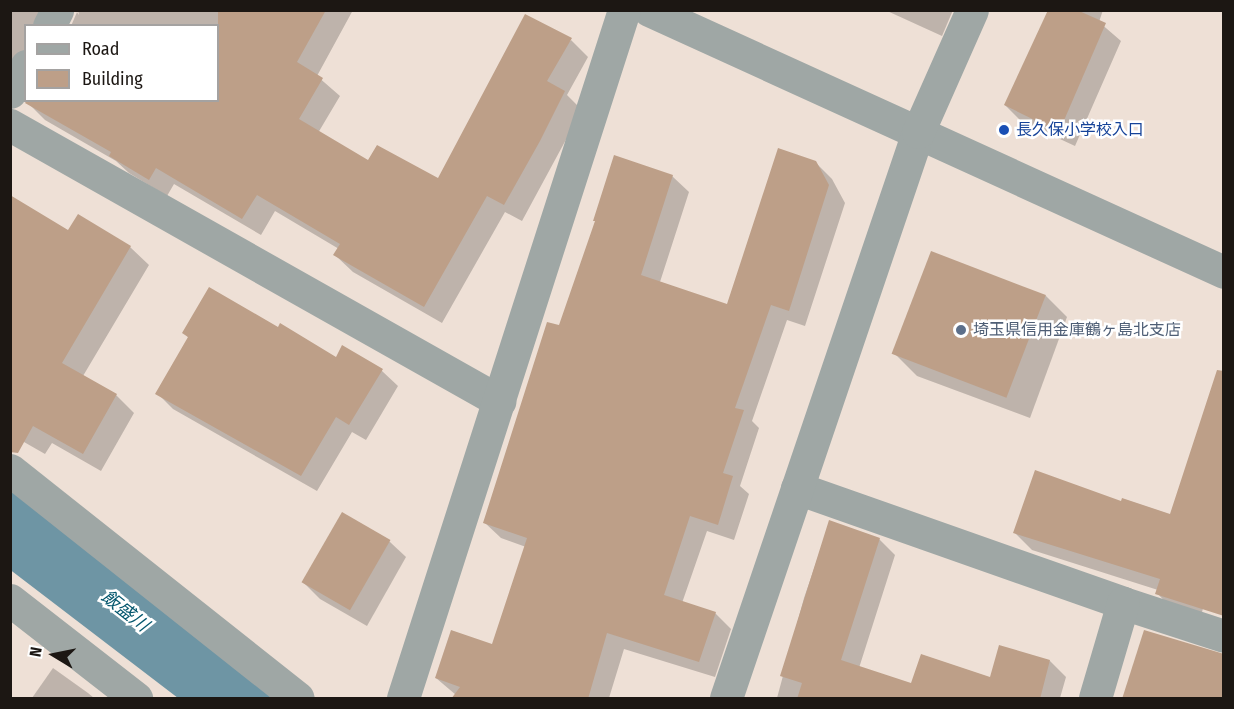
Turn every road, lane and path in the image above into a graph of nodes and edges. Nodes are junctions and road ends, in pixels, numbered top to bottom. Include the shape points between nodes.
1 (57, 10) edge
2 (624, 10) edge
3 (649, 10) edge
4 (972, 10) edge
5 (50, 24) edge
6 (24, 69) edge
7 (10, 92) edge
8 (10, 125) edge
9 (918, 132) junction
10 (1224, 272) edge
11 (499, 401) junction
12 (10, 470) edge
13 (797, 488) junction
14 (10, 600) edge
15 (1123, 603) junction
16 (1224, 636) edge
17 (136, 699) edge
18 (298, 699) edge
19 (404, 699) edge
20 (726, 699) edge
21 (1095, 699) edge

1 - 5 street
2 - 11 street
3 - 9 street
4 - 9 street
6 - 7 street
8 - 11 street
9 - 10 street
9 - 13 street
11 - 19 street
12 - 18 street
13 - 15 street
13 - 20 street
14 - 17 street
15 - 16 street
15 - 21 street

